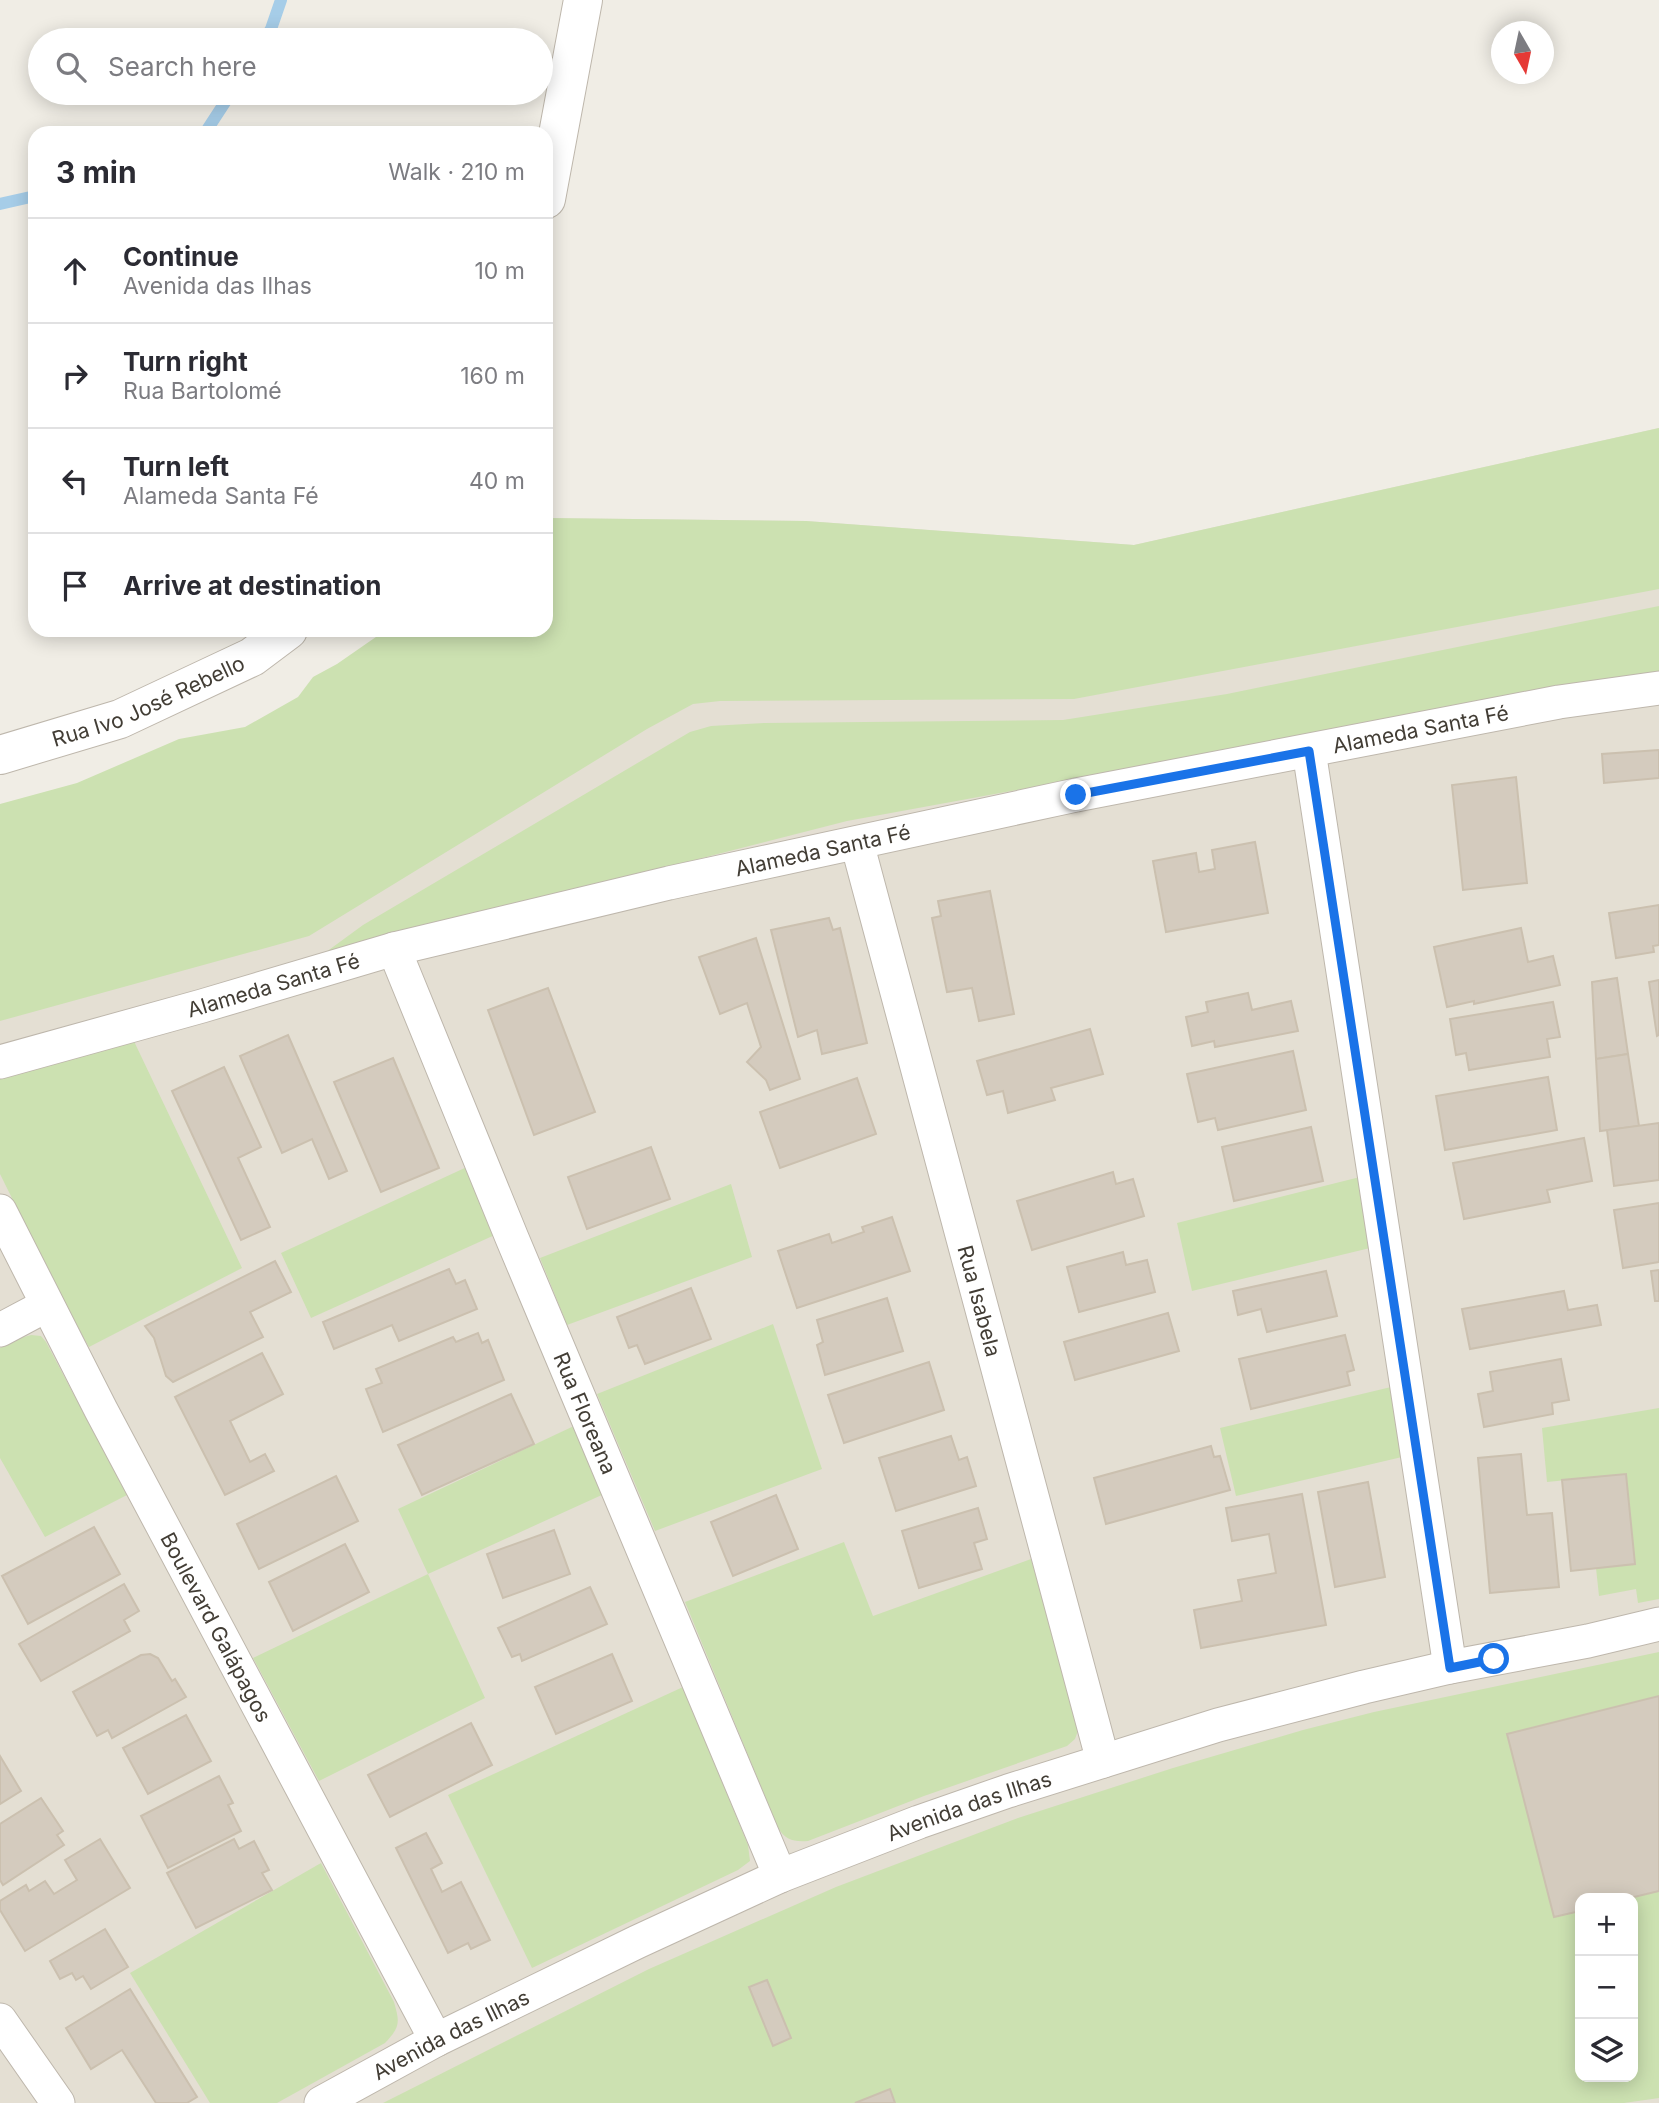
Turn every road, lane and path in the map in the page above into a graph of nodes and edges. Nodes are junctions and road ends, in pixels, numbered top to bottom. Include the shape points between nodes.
1 (583, 0) edge
2 (553, 161) edge
3 (279, 637) edge
4 (1659, 688) edge
5 (1309, 751) junction
6 (0, 755) edge
7 (857, 843) junction
8 (394, 949) junction
9 (0, 1062) edge
10 (0, 1211) edge
11 (47, 1305) junction
12 (0, 1330) edge
13 (1659, 1624) edge
14 (1450, 1668) junction
15 (1103, 1760) junction
16 (780, 1877) junction
17 (0, 2020) edge
18 (436, 2040) junction
19 (58, 2103) edge
20 (321, 2103) edge

1 - 2 street
3 - 6 street, Rua Ivo José Rebello via 252,657 120,719
4 - 5 street, Alameda Santa Fé via 1559,702
5 - 7 street, Alameda Santa Fé
5 - 14 street
7 - 8 street, Alameda Santa Fé
7 - 15 street, Rua Isabela
8 - 9 street, Alameda Santa Fé
8 - 16 street, Rua Floreana
10 - 11 street, Boulevard Galápagos
11 - 12 street
11 - 18 street, Boulevard Galápagos
13 - 14 street, Avenida das Ilhas
14 - 15 street, Avenida das Ilhas via 1218,1724
15 - 16 street, Avenida das Ilhas via 931,1818
16 - 18 street, Avenida das Ilhas
17 - 19 street
18 - 20 street, Avenida das Ilhas

